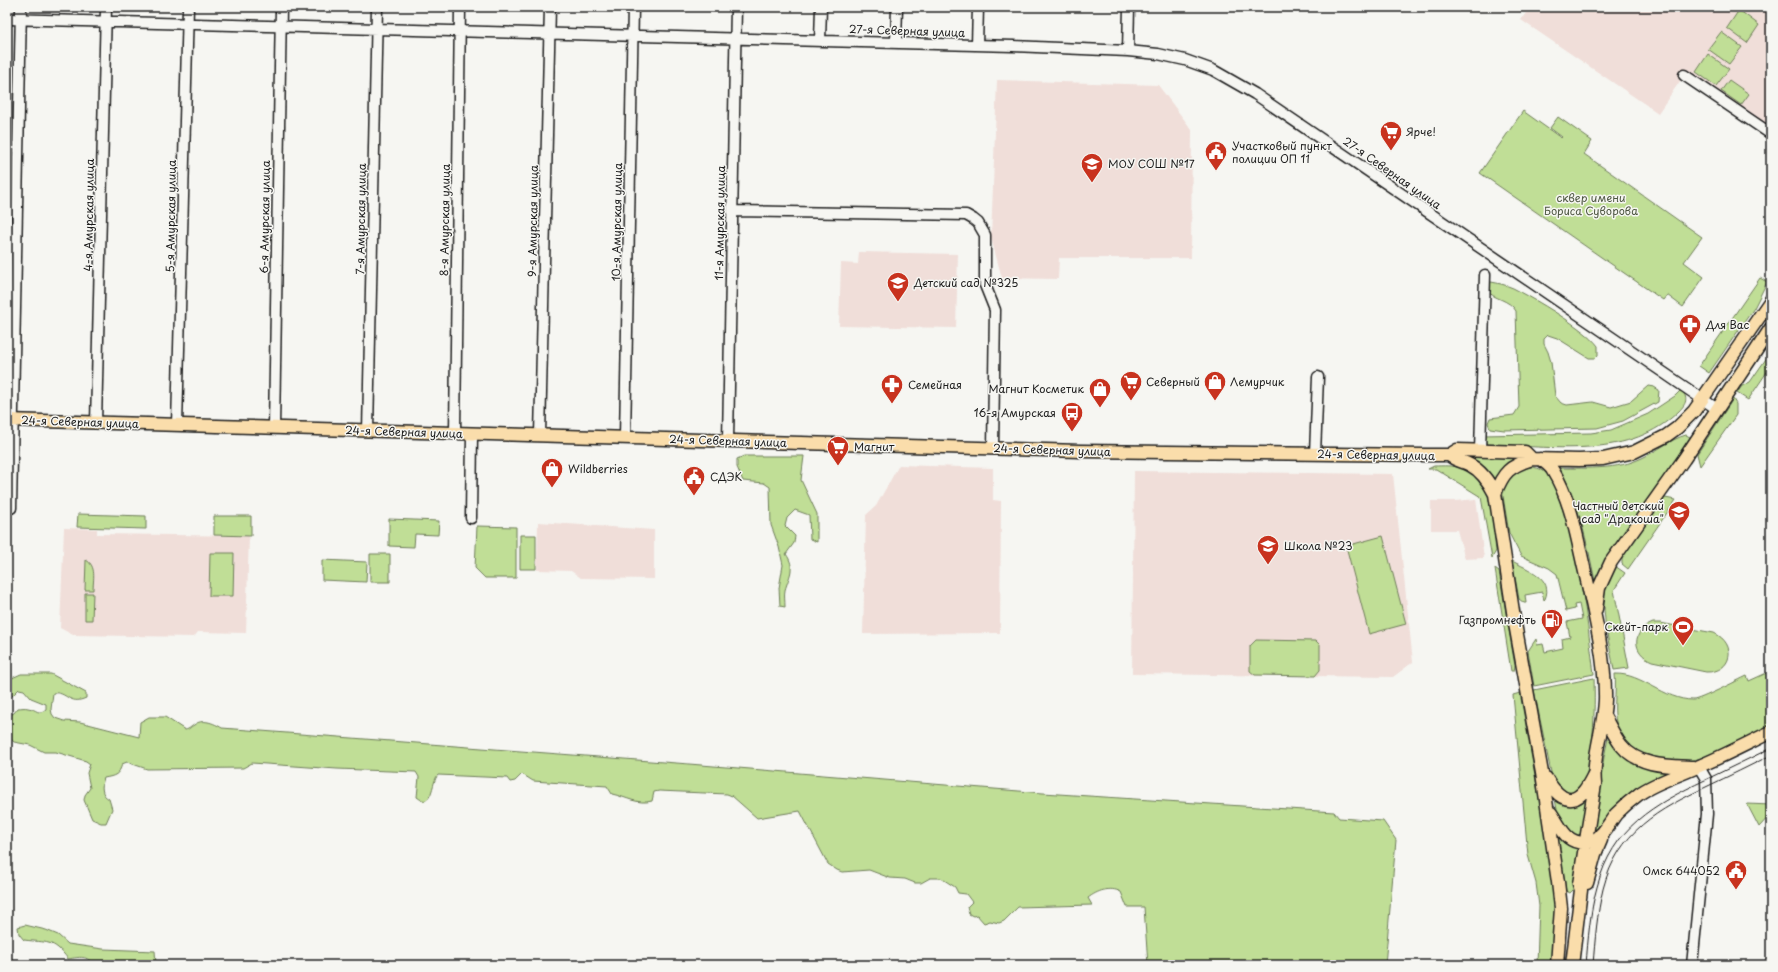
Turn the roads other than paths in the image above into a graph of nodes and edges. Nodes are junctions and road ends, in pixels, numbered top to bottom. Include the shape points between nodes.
1 (21, 7) edge
2 (106, 7) edge
3 (188, 7) edge
4 (281, 7) edge
5 (377, 7) edge
6 (460, 7) edge
7 (550, 7) edge
8 (633, 7) edge
9 (736, 7) edge
10 (821, 7) edge
11 (897, 7) edge
12 (978, 7) edge
13 (1129, 7) edge
14 (7, 19) edge
15 (21, 19) junction
16 (105, 22) junction
17 (188, 24) junction
18 (280, 27) junction
19 (376, 30) junction
20 (460, 32) junction
21 (550, 34) junction
22 (633, 36) junction
23 (736, 38) junction
24 (820, 40) junction
25 (896, 43) junction
26 (977, 45) junction
27 (1128, 51) junction
28 (1684, 75) dead end
29 (1771, 134) edge
30 (733, 211) junction
31 (1485, 275) dead end
32 (1771, 300) edge
33 (1771, 328) edge
34 (1318, 376) dead end
35 (1703, 399) junction
36 (1717, 409) junction
37 (10, 420) edge
38 (96, 423) junction
39 (177, 425) junction
40 (274, 428) junction
41 (368, 431) junction
42 (455, 433) junction
43 (472, 434) junction
44 (540, 436) junction
45 (625, 438) junction
46 (728, 440) junction
47 (993, 448) junction
48 (1480, 451) junction
49 (1315, 454) junction
50 (1449, 455) junction
51 (1536, 459) junction
52 (1495, 494) junction
53 (11, 508) dead end
54 (471, 518) dead end
55 (1595, 616) junction
56 (1604, 716) junction
57 (1771, 732) edge
58 (1699, 767) junction
59 (1542, 773) junction
60 (1594, 773) junction
61 (1548, 809) junction
62 (1601, 834) junction
63 (1587, 842) junction
64 (1581, 890) junction
65 (1557, 965) edge
66 (1572, 965) edge
67 (1692, 965) edge

1 - 15 street
2 - 16 street, 4-я Амурская улица
3 - 17 street, 5-я Амурская улица
4 - 18 street, 6-я Амурская улица
5 - 19 street, 7-я Амурская улица
6 - 20 street, 8-я Амурская улица
7 - 21 street, 9-я Амурская улица
8 - 22 street, 10-я Амурская улица
9 - 23 street, 11-я Амурская улица
10 - 24 street
11 - 25 street
12 - 26 street
13 - 27 street
14 - 15 street, 27-я Северная улица
15 - 16 street, 27-я Северная улица
15 - 37 street
16 - 17 street, 27-я Северная улица
16 - 38 street, 4-я Амурская улица
17 - 18 street, 27-я Северная улица
17 - 39 street, 5-я Амурская улица
18 - 19 street, 27-я Северная улица
18 - 40 street, 6-я Амурская улица
19 - 20 street, 27-я Северная улица
19 - 41 street, 7-я Амурская улица
20 - 21 street, 27-я Северная улица
20 - 42 street, 8-я Амурская улица
21 - 22 street, 27-я Северная улица
21 - 44 street, 9-я Амурская улица
22 - 23 street, 27-я Северная улица
22 - 45 street, 10-я Амурская улица
23 - 24 street, 27-я Северная улица
23 - 30 street, 11-я Амурская улица
24 - 25 street, 27-я Северная улица
25 - 26 street, 27-я Северная улица
26 - 27 street, 27-я Северная улица
27 - 35 street, 27-я Северная улица via 1185,60 1232,80
28 - 29 street
30 - 46 street, 11-я Амурская улица
30 - 47 street via 966,216 973,219 985,235 985,285 995,310
31 - 48 street
32 - 35 main road, 24-я Северная улица
33 - 36 main road
34 - 49 street
35 - 36 street, 27-я Северная улица
35 - 51 main road, 24-я Северная улица via 1677,428 1634,452 1591,460
36 - 55 main road via 1611,562 1599,588
37 - 38 main road, 24-я Северная улица
37 - 53 street
38 - 39 main road, 24-я Северная улица
39 - 40 main road, 24-я Северная улица
40 - 41 main road, 24-я Северная улица
41 - 42 main road, 24-я Северная улица
42 - 43 main road, 24-я Северная улица
43 - 44 main road, 24-я Северная улица
43 - 54 street
44 - 45 main road, 24-я Северная улица
45 - 46 main road, 24-я Северная улица
46 - 47 main road, 24-я Северная улица
47 - 49 main road, 24-я Северная улица
48 - 50 main road, 24-я Северная улица via 1457,450
48 - 51 main road, 24-я Северная улица via 1525,452
49 - 50 main road, 24-я Северная улица
50 - 52 main road, 24-я Северная улица via 1481,473
51 - 52 main road via 1517,464 1506,472
51 - 55 main road via 1550,466 1564,493 1574,524
52 - 59 main road
55 - 56 main road via 1605,688
56 - 58 main road via 1622,746 1643,761 1661,765
56 - 60 main road
57 - 58 main road
58 - 62 main road via 1640,793 1617,813
58 - 67 street via 1706,779 1707,814
59 - 60 main road via 1553,791 1566,799 1581,795
59 - 61 main road
60 - 63 main road via 1595,784
61 - 63 main road via 1566,836
61 - 65 main road via 1561,908
62 - 63 main road
62 - 64 main road via 1586,884
63 - 64 main road via 1579,884
64 - 66 main road

